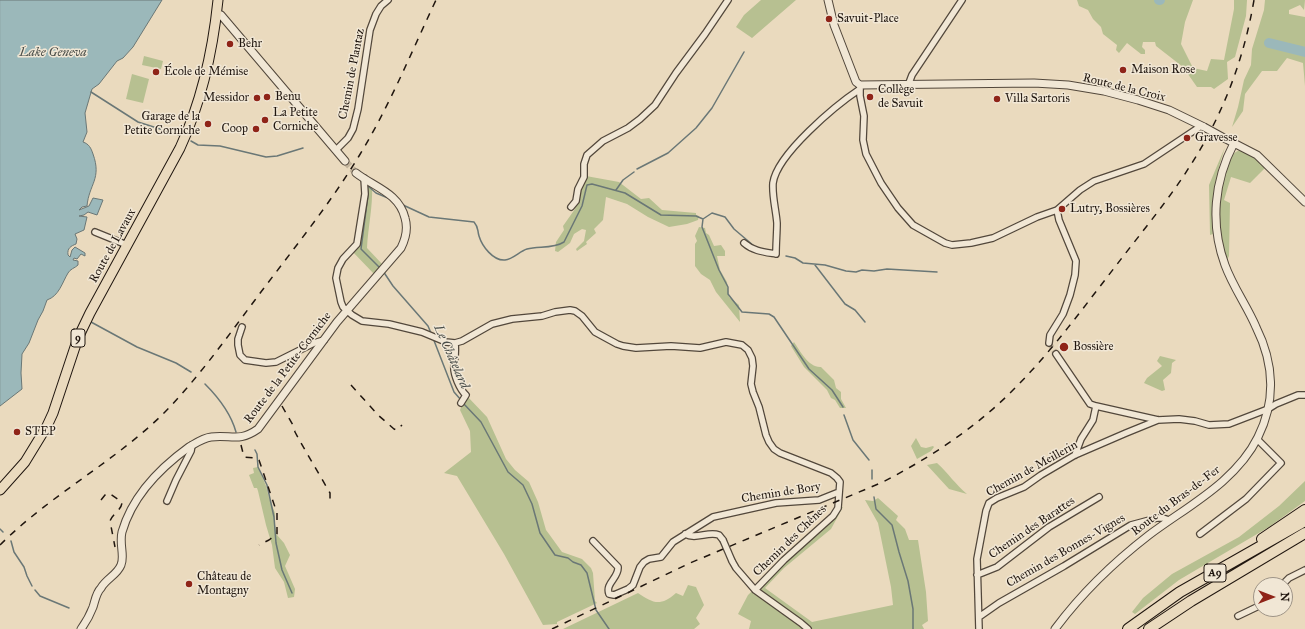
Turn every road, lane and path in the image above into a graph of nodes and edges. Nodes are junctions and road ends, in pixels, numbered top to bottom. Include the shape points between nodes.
1 (218, 0) edge
2 (388, 0) edge
3 (728, 0) edge
4 (828, 0) edge
5 (962, 0) edge
6 (216, 13) junction
7 (909, 83) junction
8 (860, 87) junction
9 (1202, 126) junction
10 (1234, 143) junction
11 (336, 150) junction
12 (345, 161) tunnel mouth
13 (356, 173) tunnel mouth
14 (364, 178) junction
15 (1305, 202) edge
16 (571, 207) dead end
17 (1056, 210) junction
18 (96, 232) dead end
19 (744, 243) dead end
20 (127, 246) junction
21 (347, 310) junction
22 (242, 327) dead end
23 (324, 340) junction
24 (455, 343) junction
25 (1049, 343) dead end
26 (1056, 354) tunnel mouth
27 (1305, 395) edge
28 (464, 399) dead end
29 (1096, 406) junction
30 (1268, 409) junction
31 (1158, 420) junction
32 (1257, 439) junction
33 (192, 445) junction
34 (1075, 455) junction
35 (0, 490) edge
36 (839, 490) junction
37 (1098, 497) dead end
38 (167, 501) dead end
39 (1305, 510) edge
40 (1169, 520) junction
41 (1305, 521) edge
42 (1305, 533) edge
43 (685, 534) junction
44 (1200, 534) dead end
45 (593, 541) dead end
46 (1305, 541) edge
47 (1245, 569) junction
48 (1305, 570) edge
49 (977, 575) junction
50 (1291, 577) edge
51 (755, 590) junction
52 (1180, 592) junction
53 (1253, 609) edge
54 (1238, 616) dead end
55 (979, 617) junction
56 (82, 629) edge
57 (808, 629) edge
58 (979, 629) edge
59 (1055, 629) edge
60 (1128, 629) edge
61 (1149, 629) edge

1 - 6 main road, Route de Lavaux / 9
2 - 11 street, Chemin de Plantaz via 376,14 370,30 353,129
3 - 16 street via 655,105 628,128 603,141 587,155 584,176
4 - 8 street via 834,25
5 - 7 street
6 - 11 street via 221,15
6 - 20 main road, Route de Lavaux / 9 via 211,50 187,134
7 - 8 street, Route de la Croix
7 - 9 street, Route de la Croix via 1034,82 1076,86 1152,104
8 - 17 street via 866,154 881,183 913,225 945,243 972,243 993,238
8 - 19 street via 827,114 794,147 780,168 773,187 777,222 776,254 756,250
9 - 10 street, Route de la Croix, bridge
9 - 17 street via 1144,164 1094,181
10 - 15 street, Route de la Croix via 1257,155
10 - 30 street, Route du Bras-de-Fer via 1219,185 1216,226 1225,265 1256,327 1267,356 1271,385
11 - 12 street
13 - 14 street, Route de la Petite-Corniche
14 - 21 street via 365,194 357,244 343,259 336,278 340,302
14 - 21 street, Route de la Petite-Corniche via 394,198 400,206 406,229 404,243 399,251
17 - 25 street via 1076,261 1070,295 1063,314 1050,335
18 - 20 street
20 - 35 main road, Route de Lavaux / 9 via 78,338 53,413 42,436 25,462
21 - 23 street, Route de la Petite-Corniche
21 - 24 street via 362,321 389,324
22 - 23 street via 238,345 240,355 245,360 276,362
23 - 33 street, Route de la Petite-Corniche via 258,429 246,436 210,437
24 - 28 street via 454,368
24 - 36 street via 492,324 572,310 582,316 595,332 623,346 700,348 726,342 746,347 753,361 751,384 769,442 780,453 834,475 840,482
26 - 29 street via 1090,404
27 - 30 street via 1298,395
29 - 31 street
29 - 34 street via 1093,420
30 - 31 street via 1229,424 1209,425 1178,419
30 - 32 street, Route du Bras-de-Fer
31 - 34 street, Chemin de Meillerin
32 - 40 street, Route du Bras-de-Fer via 1224,479
32 - 44 street via 1281,463 1246,499
33 - 38 street
33 - 56 street, Route de la Petite-Corniche via 172,459 134,506 122,531 121,567 101,588
34 - 49 street, Chemin de Meillerin via 1024,487 990,503 976,559
36 - 43 street, Chemin de Bory via 819,500 776,503 727,514
36 - 51 street, Chemin des Chênes via 838,508 833,516
37 - 49 street, Chemin des Barattes via 1049,527 996,567
39 - 52 highway, A9
40 - 55 street, Chemin des Bonnes-Vignes via 1157,518 1131,525
40 - 59 street, Route du Bras-de-Fer via 1130,550 1094,584
41 - 52 highway, A9
42 - 47 highway, A9
43 - 45 street, Chemin de Bory via 673,542 661,557 644,562 633,585 614,595 608,593 608,589 618,573 618,567
43 - 51 street, bridge via 690,537 713,533 719,535 736,568
46 - 47 highway, A9
47 - 61 highway, A9
48 - 50 street
49 - 55 street
51 - 57 street, Chemin des Chênes
52 - 60 highway, A9
53 - 54 street
55 - 58 street

